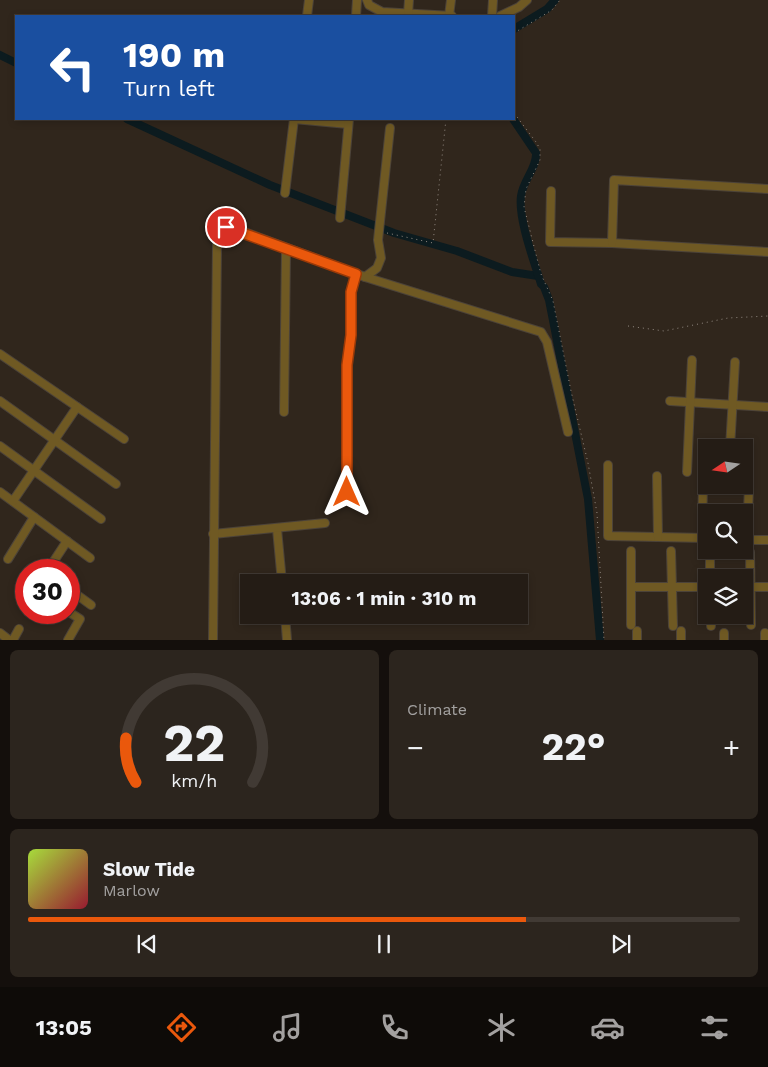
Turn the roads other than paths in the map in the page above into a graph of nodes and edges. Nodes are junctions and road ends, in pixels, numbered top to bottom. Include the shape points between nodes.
1 (309, 0) edge
2 (357, 0) edge
3 (367, 0) edge
4 (409, 0) edge
5 (451, 0) edge
6 (493, 0) edge
7 (527, 0) edge
8 (408, 14) junction
9 (307, 15) edge
10 (356, 15) edge
11 (430, 15) edge
12 (451, 15) edge
13 (492, 15) edge
14 (502, 15) edge
15 (294, 120) edge
16 (312, 120) edge
17 (349, 122) edge
18 (390, 128) dead end
19 (768, 189) edge
20 (551, 191) dead end
21 (285, 193) dead end
22 (340, 218) dead end
23 (612, 243) junction
24 (286, 249) junction
25 (768, 252) edge
26 (356, 274) junction
27 (365, 277) junction
28 (0, 354) edge
29 (692, 360) dead end
30 (735, 362) dead end
31 (0, 401) edge
32 (670, 401) dead end
33 (690, 402) junction
34 (733, 405) junction
35 (768, 407) edge
36 (77, 408) junction
37 (284, 412) dead end
38 (568, 432) dead end
39 (731, 439) edge
40 (54, 440) junction
41 (124, 440) dead end
42 (0, 446) edge
43 (608, 465) dead end
44 (34, 470) junction
45 (687, 472) dead end
46 (657, 476) dead end
47 (116, 484) dead end
48 (347, 492) dead end
49 (1, 496) edge
50 (13, 501) junction
51 (34, 517) junction
52 (101, 519) dead end
53 (325, 523) dead end
54 (277, 528) junction
55 (213, 534) junction
56 (658, 537) junction
57 (698, 538) edge
58 (753, 540) edge
59 (768, 540) edge
60 (67, 541) junction
61 (631, 550) dead end
62 (672, 551) dead end
63 (90, 558) dead end
64 (8, 559) dead end
65 (55, 559) edge
66 (281, 574) edge
67 (672, 586) junction
68 (631, 587) junction
69 (698, 587) edge
70 (753, 587) edge
71 (768, 587) edge
72 (80, 597) edge
73 (91, 605) dead end
74 (77, 624) edge
75 (286, 624) edge
76 (631, 625) dead end
77 (673, 626) dead end
78 (19, 629) dead end
79 (0, 633) edge
80 (9, 640) edge
81 (13, 640) edge
82 (68, 640) edge
83 (213, 640) edge
84 (287, 640) edge

1 - 9 street
2 - 10 street
3 - 8 street via 369,5 382,12
4 - 8 street
5 - 12 street
6 - 13 street
7 - 14 street
8 - 11 street
15 - 21 street
16 - 17 street
17 - 22 street
18 - 27 street via 378,240 381,255 379,265
19 - 23 street via 614,180
20 - 23 street via 550,242
23 - 25 street
24 - 26 street
24 - 37 street
24 - 55 street via 231,227 224,228 218,235
26 - 27 street
26 - 48 street via 351,292 347,365
27 - 38 street via 541,332 548,342
28 - 36 street
29 - 33 street
30 - 34 street
31 - 40 street
32 - 33 street
33 - 34 street
33 - 45 street
34 - 35 street
34 - 39 street
36 - 40 street
36 - 41 street
40 - 44 street
40 - 47 street
42 - 44 street
43 - 56 street via 608,536
44 - 50 street
44 - 52 street
46 - 56 street
49 - 50 street
50 - 51 street
51 - 60 street
51 - 64 street
53 - 54 street
54 - 55 street
54 - 66 street
55 - 83 street
56 - 57 street
58 - 59 street
60 - 63 street
60 - 65 street
61 - 68 street
62 - 67 street
67 - 68 street
67 - 69 street
67 - 77 street
68 - 76 street
70 - 71 street
72 - 73 street
74 - 82 street
75 - 84 street
78 - 81 street
79 - 80 street

